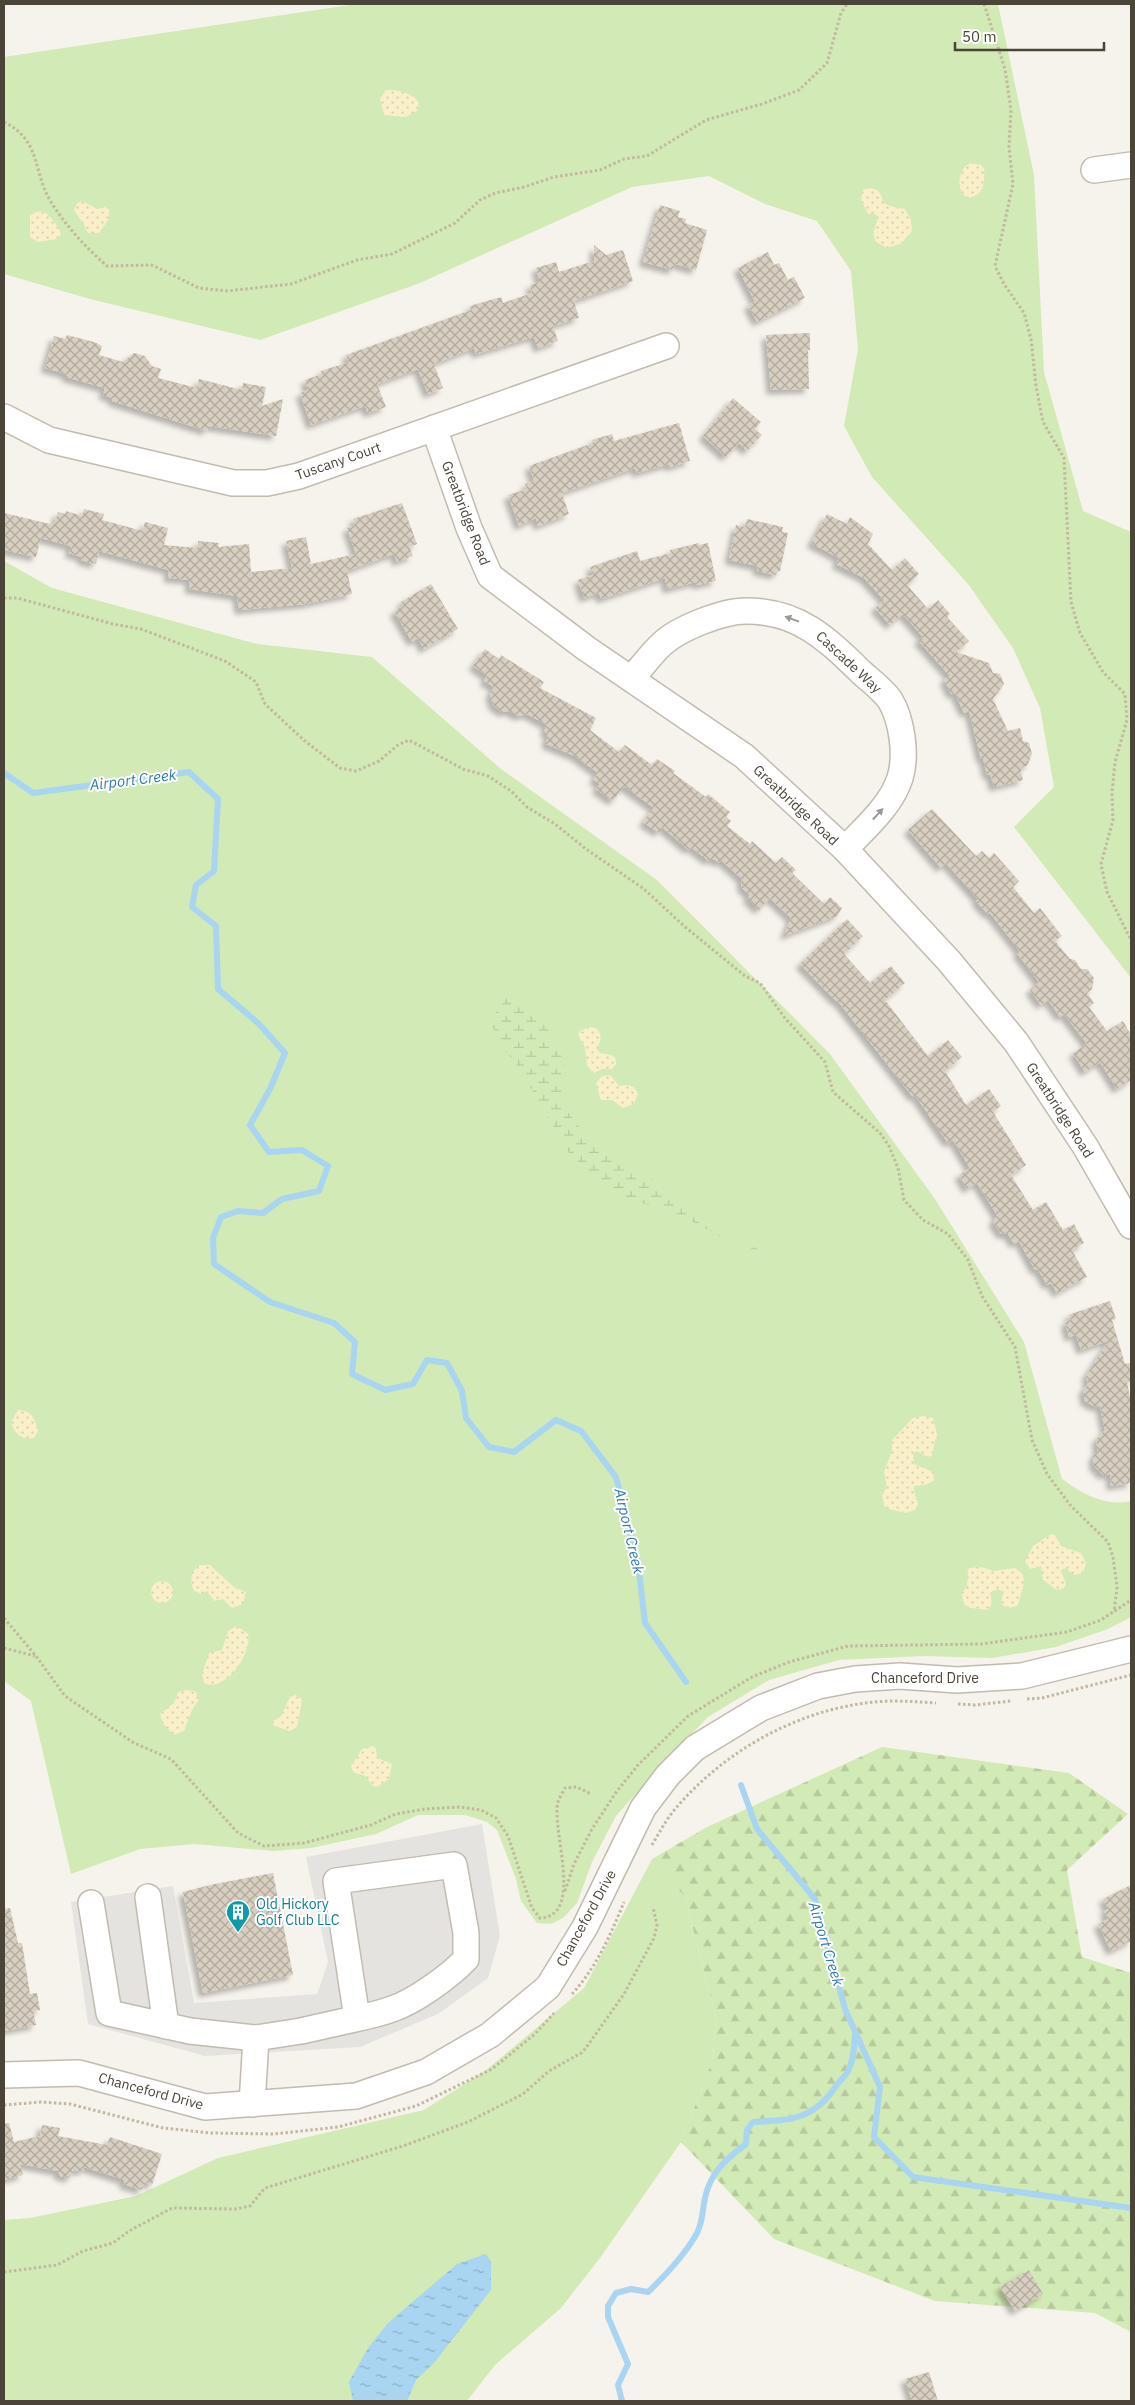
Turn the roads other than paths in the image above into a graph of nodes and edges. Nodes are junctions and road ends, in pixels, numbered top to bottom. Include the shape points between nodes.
1 (1131, 165) edge
2 (1094, 170) dead end
3 (666, 346) dead end
4 (4, 417) edge
5 (434, 428) junction
6 (632, 678) junction
7 (844, 849) junction
8 (1131, 1226) edge
9 (1131, 1649) edge
10 (148, 1897) dead end
11 (91, 1903) dead end
12 (357, 2018) junction
13 (166, 2026) junction
14 (256, 2038) junction
15 (4, 2075) edge
16 (252, 2104) junction

1 - 2 street
3 - 5 street, Tuscany Court
4 - 5 street, Tuscany Court via 49,440 233,483 267,483 299,476
5 - 6 street, Greatbridge Road via 469,528 490,576
6 - 7 street, Greatbridge Road via 744,756
7 -> 6 street, Cascade Way via 885,806 900,778 902,743 898,720 889,700 814,629 792,618 769,613 744,611 702,620 663,642
7 - 8 street, Greatbridge Road via 949,961 1016,1042 1085,1146
9 - 16 street, Chanceford Drive via 1022,1676 957,1680 900,1676 855,1679 818,1686 761,1708 695,1748 668,1775 642,1808 585,1926 548,1986 490,2035 426,2072 356,2096
10 - 13 street
11 - 13 street via 109,2013
12 - 12 street via 394,2009 449,1976 466,1959 466,1933 454,1865 336,1881
12 - 14 street
13 - 14 street via 190,2032
14 - 16 street
15 - 16 street, Chanceford Drive via 79,2073 205,2108

